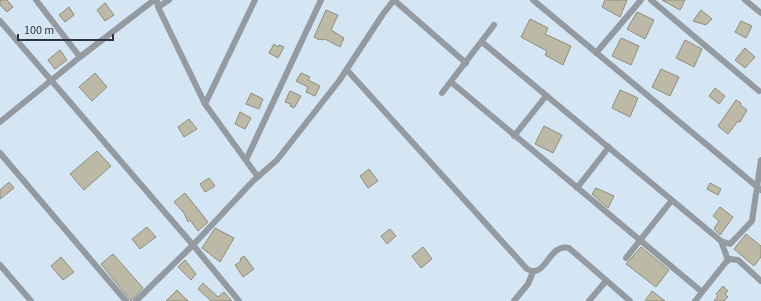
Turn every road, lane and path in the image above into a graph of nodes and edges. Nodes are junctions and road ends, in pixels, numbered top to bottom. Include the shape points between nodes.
1 (36, 0) edge
2 (154, 0) edge
3 (158, 0) edge
4 (169, 0) edge
5 (255, 0) edge
6 (321, 0) edge
7 (533, 0) edge
8 (641, 0) edge
9 (650, 0) edge
10 (745, 0) edge
11 (158, 7) junction
12 (761, 13) edge
13 (0, 21) edge
14 (494, 25) dead end
15 (482, 42) junction
16 (596, 53) junction
17 (80, 57) junction
18 (466, 63) junction
19 (347, 70) junction
20 (51, 81) junction
21 (450, 82) junction
22 (760, 92) edge
23 (442, 93) dead end
24 (546, 96) junction
25 (205, 104) junction
26 (0, 122) edge
27 (514, 136) junction
28 (609, 147) junction
29 (0, 153) edge
30 (246, 160) junction
31 (761, 160) edge
32 (258, 177) junction
33 (577, 188) junction
34 (759, 188) edge
35 (672, 200) junction
36 (640, 240) junction
37 (721, 241) junction
38 (193, 245) junction
39 (626, 258) dead end
40 (728, 260) junction
41 (0, 265) edge
42 (533, 272) junction
43 (606, 281) junction
44 (761, 281) edge
45 (702, 292) junction
46 (31, 301) edge
47 (126, 301) edge
48 (136, 301) edge
49 (239, 301) edge
50 (514, 301) edge
51 (589, 301) edge
52 (630, 301) edge
53 (696, 301) edge

1 - 17 street
2 - 17 street
3 - 11 street
4 - 11 street
5 - 25 street
6 - 30 street
7 - 16 street
8 - 16 street
9 - 22 street
10 - 12 street
11 - 25 street
13 - 20 street
14 - 15 street
15 - 18 street
15 - 24 street
16 - 34 street
17 - 20 street
18 - 19 street via 394,0
18 - 21 street
19 - 32 street via 276,160
19 - 42 street via 527,269
20 - 26 street
20 - 38 street
21 - 23 street
21 - 27 street
24 - 27 street
24 - 28 street
25 - 30 street
27 - 33 street
28 - 33 street
28 - 35 street
29 - 47 street
30 - 32 street
31 - 34 street
32 - 38 street
33 - 36 street
34 - 37 street via 752,221 730,244
35 - 36 street
35 - 37 street
36 - 39 street
36 - 45 street
37 - 40 street
38 - 48 street
38 - 49 street
40 - 44 street via 738,260
40 - 45 street
41 - 46 street
42 - 43 street via 541,268 557,249 566,247
42 - 50 street via 528,284
43 - 51 street
43 - 52 street
45 - 53 street

